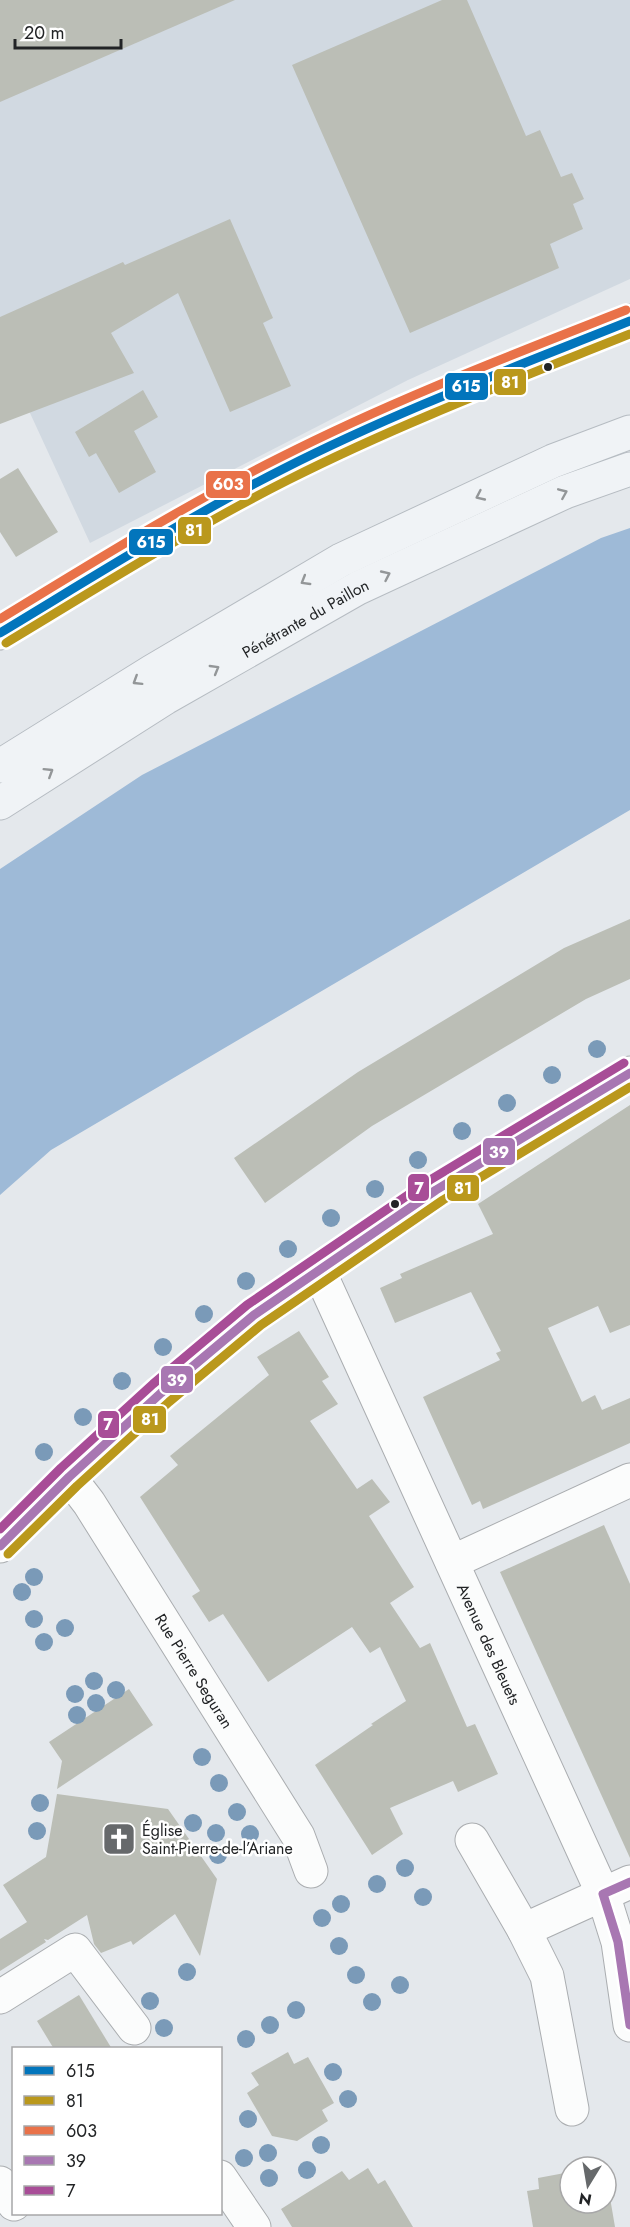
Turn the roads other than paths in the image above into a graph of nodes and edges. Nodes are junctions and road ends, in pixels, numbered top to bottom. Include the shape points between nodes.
1 (630, 321) edge
2 (630, 432) edge
3 (630, 469) edge
4 (0, 633) edge
5 (0, 766) edge
6 (0, 803) edge
7 (630, 1073) edge
8 (319, 1271) junction
9 (69, 1477) junction
10 (630, 1480) edge
11 (0, 1546) edge
12 (452, 1562) junction
13 (472, 1840) dead end
14 (311, 1870) dead end
15 (616, 1888) edge
16 (524, 1930) junction
17 (0, 1997) edge
18 (630, 2025) edge
19 (134, 2028) dead end
20 (573, 2109) dead end
21 (222, 2180) edge
22 (0, 2183) edge
23 (12, 2201) edge
24 (254, 2227) edge

1 - 4 street via 421,405 284,469 188,520
2 -> 5 main road, Pénétrante du Paillon via 554,461 340,560
6 -> 3 main road, Pénétrante du Paillon via 165,698 358,588 565,492
7 - 8 street via 436,1190
8 - 9 street via 254,1315
8 - 12 street, Avenue des Bleuets
9 - 11 street
9 - 14 street, Rue Pierre Seguran via 298,1836
10 - 12 street
12 - 15 street, Avenue des Bleuets
13 - 16 street
15 - 16 street
15 - 18 street, Avenue des Bleuets via 618,1942
16 - 20 street via 547,1976
17 - 19 street via 75,1950
21 - 24 street
22 - 23 street

